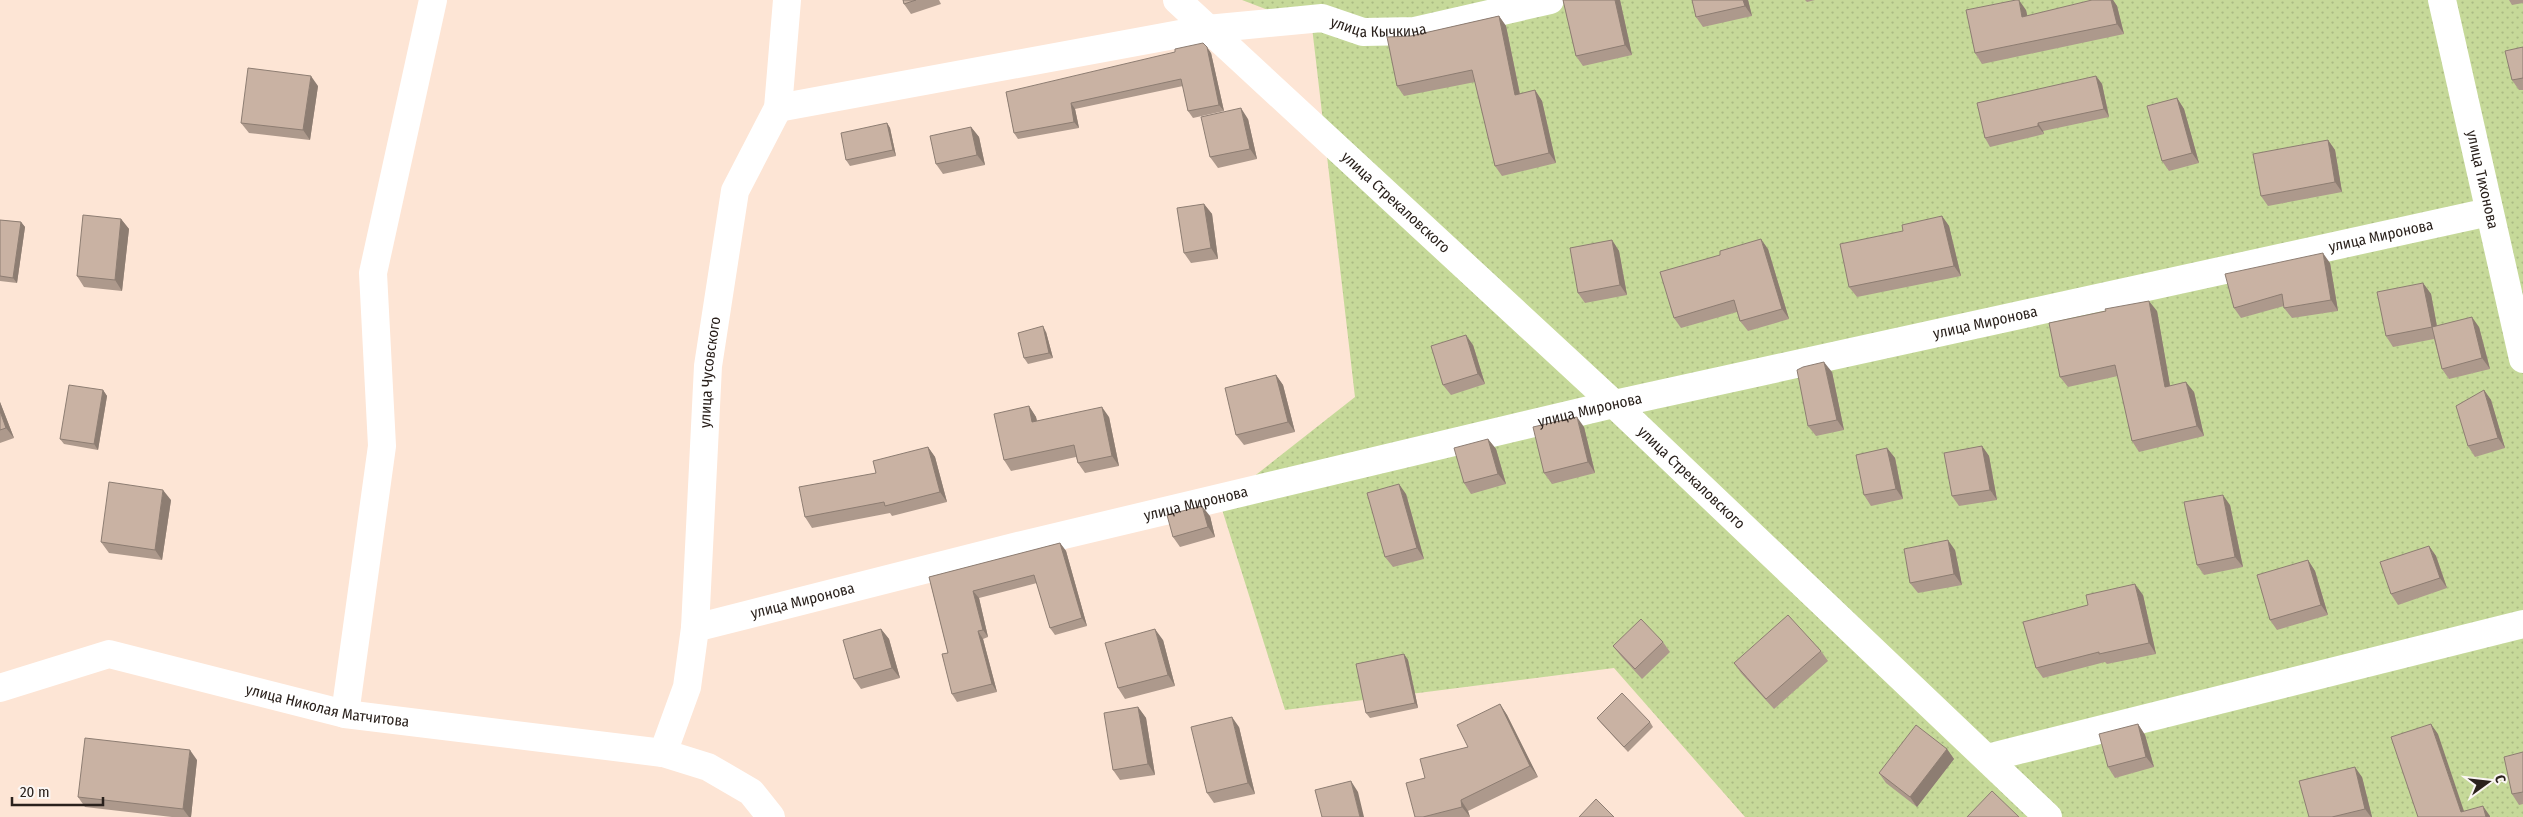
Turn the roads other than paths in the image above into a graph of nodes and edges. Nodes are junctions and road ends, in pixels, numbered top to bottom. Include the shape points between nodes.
1 (432, 0) edge
2 (786, 0) edge
3 (1177, 0) edge
4 (1550, 0) edge
5 (2442, 0) edge
6 (1207, 29) junction
7 (778, 108) junction
8 (2489, 212) junction
9 (2523, 359) edge
10 (1614, 404) junction
11 (2523, 624) edge
12 (695, 628) junction
13 (1, 686) edge
14 (345, 714) junction
15 (663, 752) junction
16 (1987, 758) junction
17 (772, 817) edge
18 (2048, 817) edge

1 - 14 street via 373,273 382,446
2 - 7 street, улица Чусовского
3 - 6 street, улица Стрекаловского
4 - 6 street, улица Кычкина via 1415,31 1363,32 1322,18
5 - 8 street, улица Тихонова
6 - 7 street, улица Кычкина
6 - 10 street, улица Стрекаловского
7 - 12 street, улица Чусовского via 735,191 708,366
8 - 9 street, улица Тихонова
8 - 10 street, улица Миронова
10 - 12 street, улица Миронова via 1022,545
10 - 16 street, улица Стрекаловского
11 - 16 street
12 - 15 street, улица Чусовского via 687,687
13 - 14 street, улица Николая Матчитова via 109,654
14 - 15 street, улица Николая Матчитова
15 - 17 street, улица Николая Матчитова via 708,767 751,792
16 - 18 street, улица Стрекаловского

